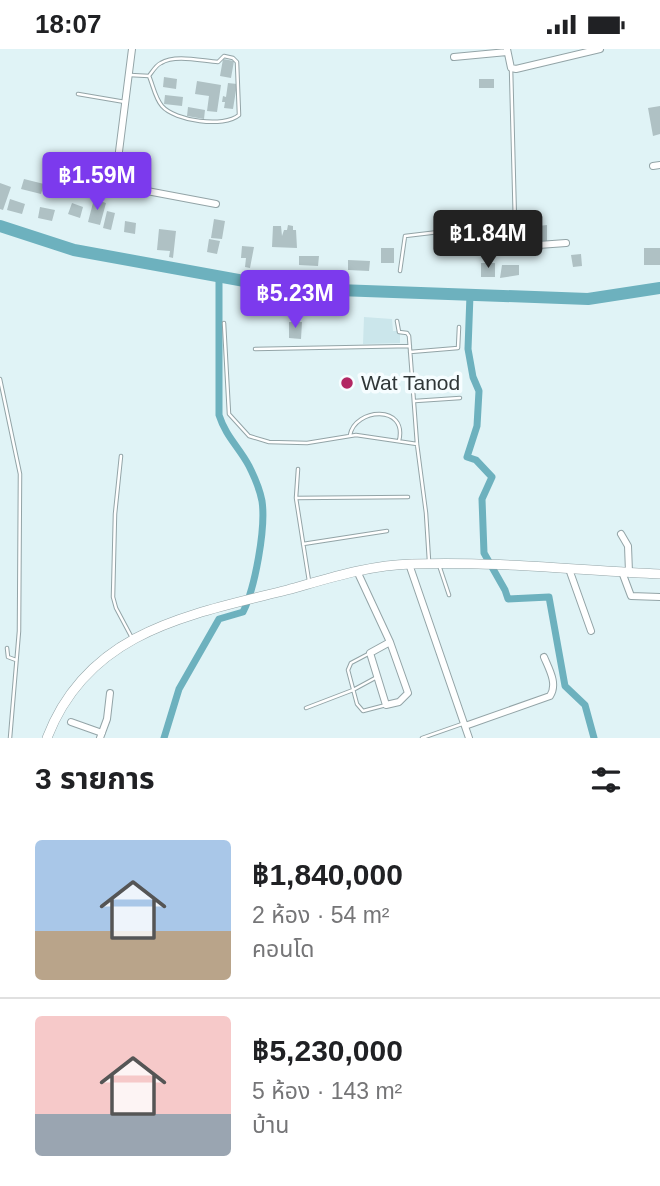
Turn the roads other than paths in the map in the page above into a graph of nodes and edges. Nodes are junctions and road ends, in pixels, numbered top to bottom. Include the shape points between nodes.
1 (132, 49) edge
2 (599, 50) edge
3 (507, 51) edge
4 (454, 57) dead end
5 (514, 69) junction
6 (129, 75) junction
7 (149, 76) junction
8 (78, 94) dead end
9 (125, 102) junction
10 (94, 181) dead end
11 (115, 184) junction
12 (216, 204) dead end
13 (515, 223) junction
14 (566, 243) dead end
15 (400, 271) dead end
16 (397, 321) dead end
17 (224, 323) dead end
18 (459, 327) dead end
19 (410, 346) junction
20 (255, 349) dead end
21 (409, 352) junction
22 (0, 379) edge
23 (460, 398) dead end
24 (413, 401) junction
25 (350, 435) junction
26 (399, 441) junction
27 (417, 444) junction
28 (121, 456) dead end
29 (298, 469) dead end
30 (408, 497) dead end
31 (296, 498) junction
32 (387, 531) dead end
33 (621, 534) dead end
34 (303, 544) junction
35 (409, 564) junction
36 (434, 564) junction
37 (569, 569) junction
38 (358, 571) junction
39 (625, 572) junction
40 (660, 573) edge
41 (309, 584) junction
42 (449, 595) dead end
43 (660, 597) edge
44 (591, 631) dead end
45 (132, 638) junction
46 (390, 642) junction
47 (7, 648) dead end
48 (370, 653) junction
49 (544, 657) dead end
50 (17, 660) junction
51 (377, 677) junction
52 (353, 690) junction
53 (110, 693) dead end
54 (386, 705) junction
55 (306, 708) dead end
56 (71, 722) dead end
57 (465, 725) junction
58 (101, 735) edge
59 (10, 738) edge
60 (47, 738) edge
61 (422, 738) edge
62 (469, 738) edge

1 - 6 street
2 - 5 street
3 - 4 street
3 - 5 street
5 - 13 lane
6 - 7 lane
6 - 9 street
7 - 7 lane via 164,109 199,121 230,120 239,115 237,62 233,58 164,61
8 - 9 lane
9 - 11 street
10 - 11 street
11 - 12 street
13 - 14 street via 525,246
13 - 15 lane via 408,235 403,239
16 - 19 lane via 398,332 409,334
17 - 25 lane via 228,409 249,436 269,442 307,443
18 - 21 lane via 458,348
19 - 20 lane
19 - 21 lane
21 - 24 lane
22 - 50 lane via 20,474
23 - 24 lane
24 - 27 lane
25 - 26 lane
25 - 26 lane via 362,417 388,415 402,428
26 - 27 lane
27 - 36 lane
28 - 45 lane via 113,597
29 - 31 lane
30 - 31 lane
31 - 34 lane
32 - 34 lane
33 - 39 street via 628,546
34 - 41 lane
35 - 36 street
35 - 38 street
35 - 57 street
36 - 37 street
36 - 42 lane
37 - 39 street
37 - 44 street
38 - 41 street
38 - 46 street
39 - 40 street
39 - 43 street via 631,596
41 - 45 street via 188,615
45 - 60 street via 81,679
46 - 48 street
46 - 54 street via 408,695
47 - 50 lane via 7,656
48 - 51 street
48 - 52 lane via 349,666
49 - 57 street via 554,683 550,696
50 - 59 lane
51 - 52 lane
51 - 54 street
52 - 54 lane via 360,710
52 - 55 lane
53 - 58 street
56 - 58 street
57 - 61 lane
57 - 62 street

